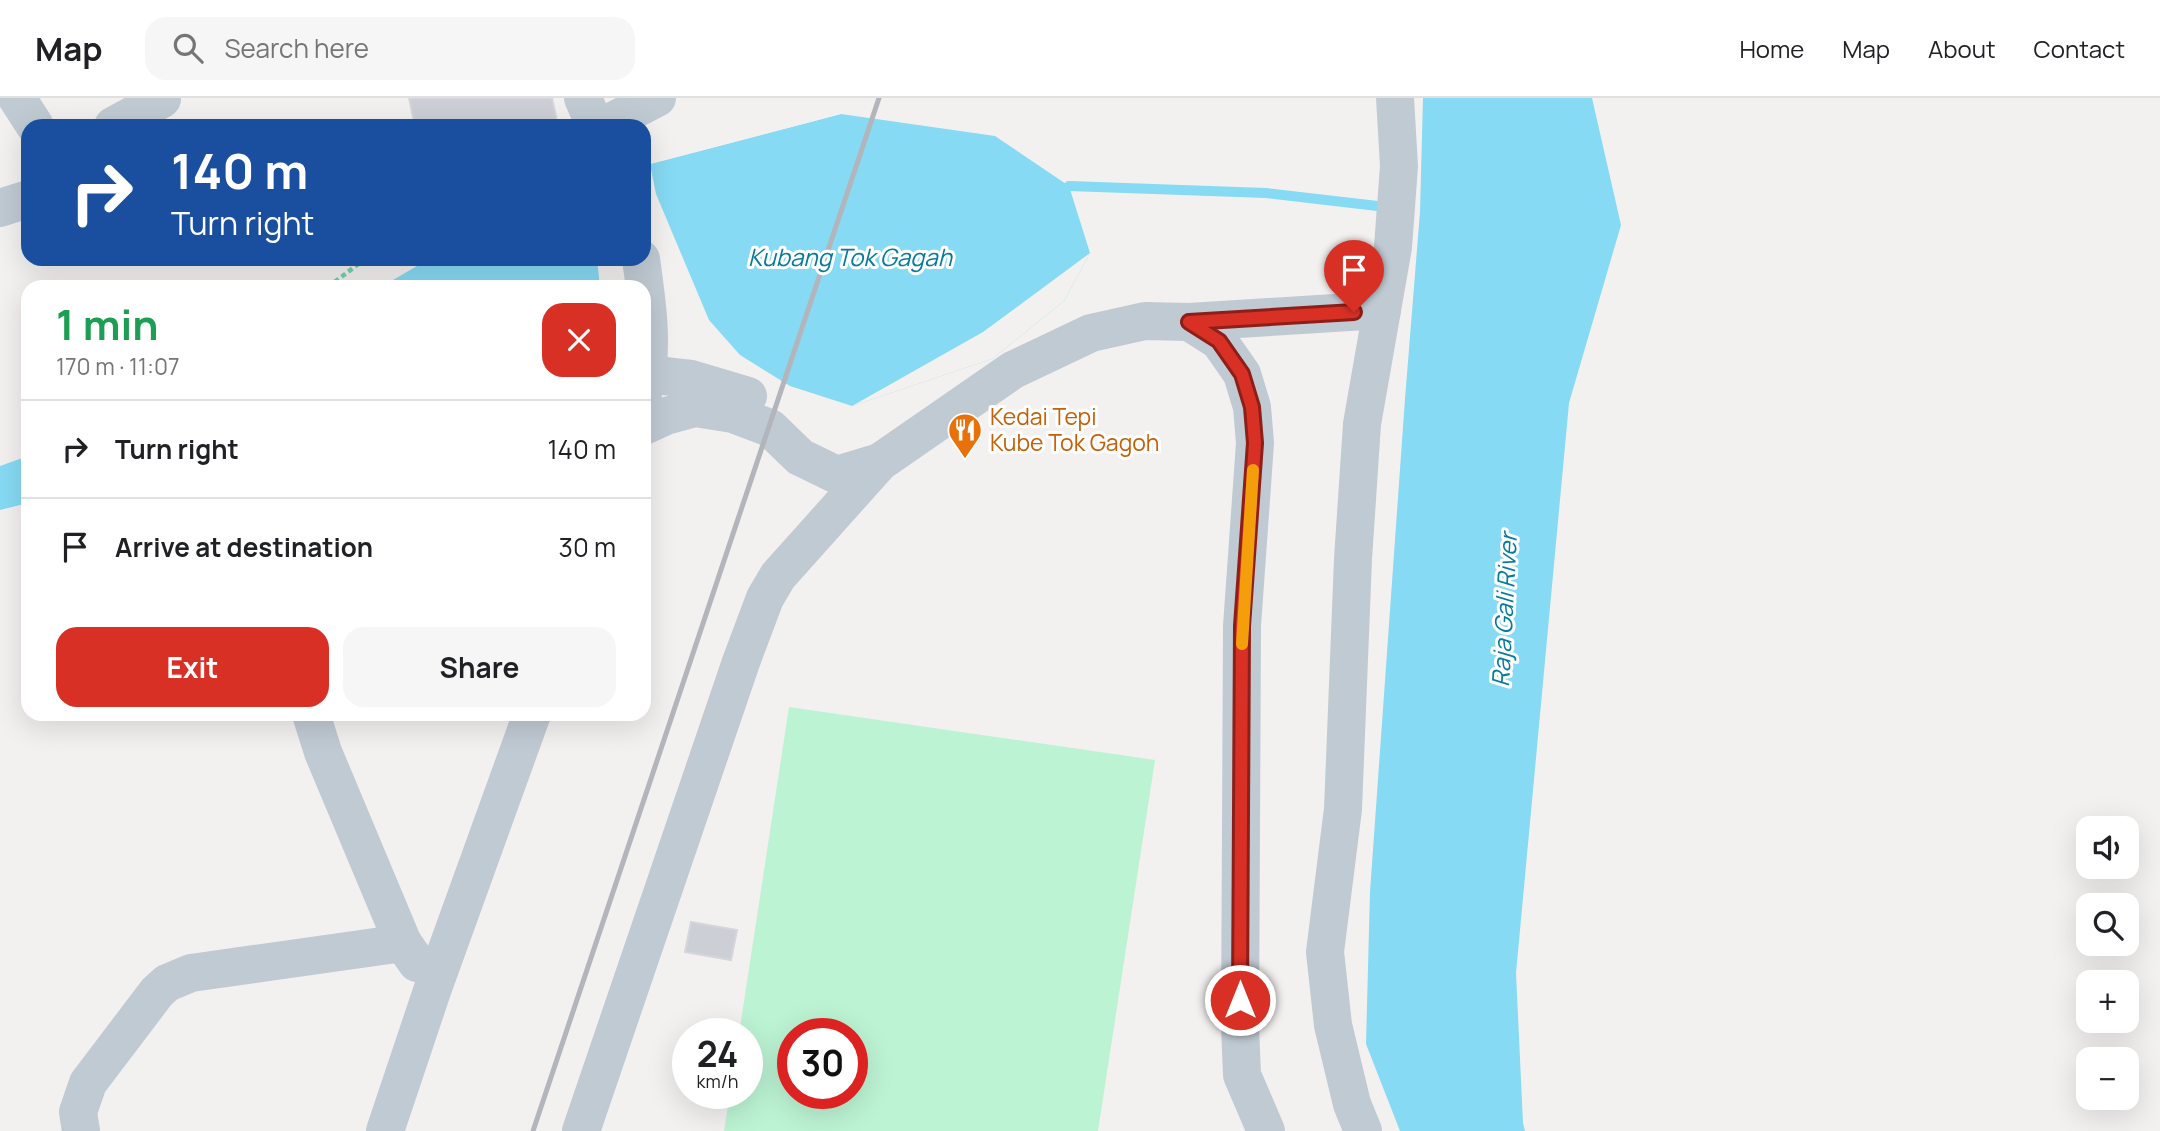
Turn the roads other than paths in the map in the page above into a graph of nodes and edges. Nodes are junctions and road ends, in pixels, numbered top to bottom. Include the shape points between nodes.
1 (17, 98) edge
2 (583, 98) edge
3 (657, 98) edge
4 (1395, 98) edge
5 (167, 106) edge
6 (30, 119) edge
7 (132, 119) edge
8 (592, 119) edge
9 (616, 119) edge
10 (21, 201) edge
11 (0, 208) edge
12 (1382, 310) junction
13 (1189, 322) junction
14 (651, 382) edge
15 (651, 423) edge
16 (800, 457) junction
17 (880, 462) junction
18 (313, 721) edge
19 (529, 721) edge
20 (403, 943) junction
21 (433, 988) junction
22 (80, 1131) edge
23 (385, 1131) edge
24 (580, 1131) edge
25 (1266, 1131) edge
26 (1363, 1131) edge

1 - 6 street
2 - 8 street
3 - 9 street
4 - 12 street via 1399,166 1394,247
5 - 7 street
10 - 11 street
12 - 13 street
12 - 26 street via 1362,424 1343,810 1325,952 1333,1026
13 - 17 street via 1145,321 1091,334 1013,370
13 - 25 street via 1219,341 1242,374 1252,407 1255,443 1242,626 1240,1027 1242,1074
14 - 16 street via 691,379 781,406
15 - 16 street via 695,408 733,414 770,428
16 - 17 street via 837,475
17 - 24 street via 778,576 765,598
18 - 20 street
19 - 21 street
20 - 21 street
20 - 22 street via 191,973 167,983 88,1083 78,1112
21 - 23 street

